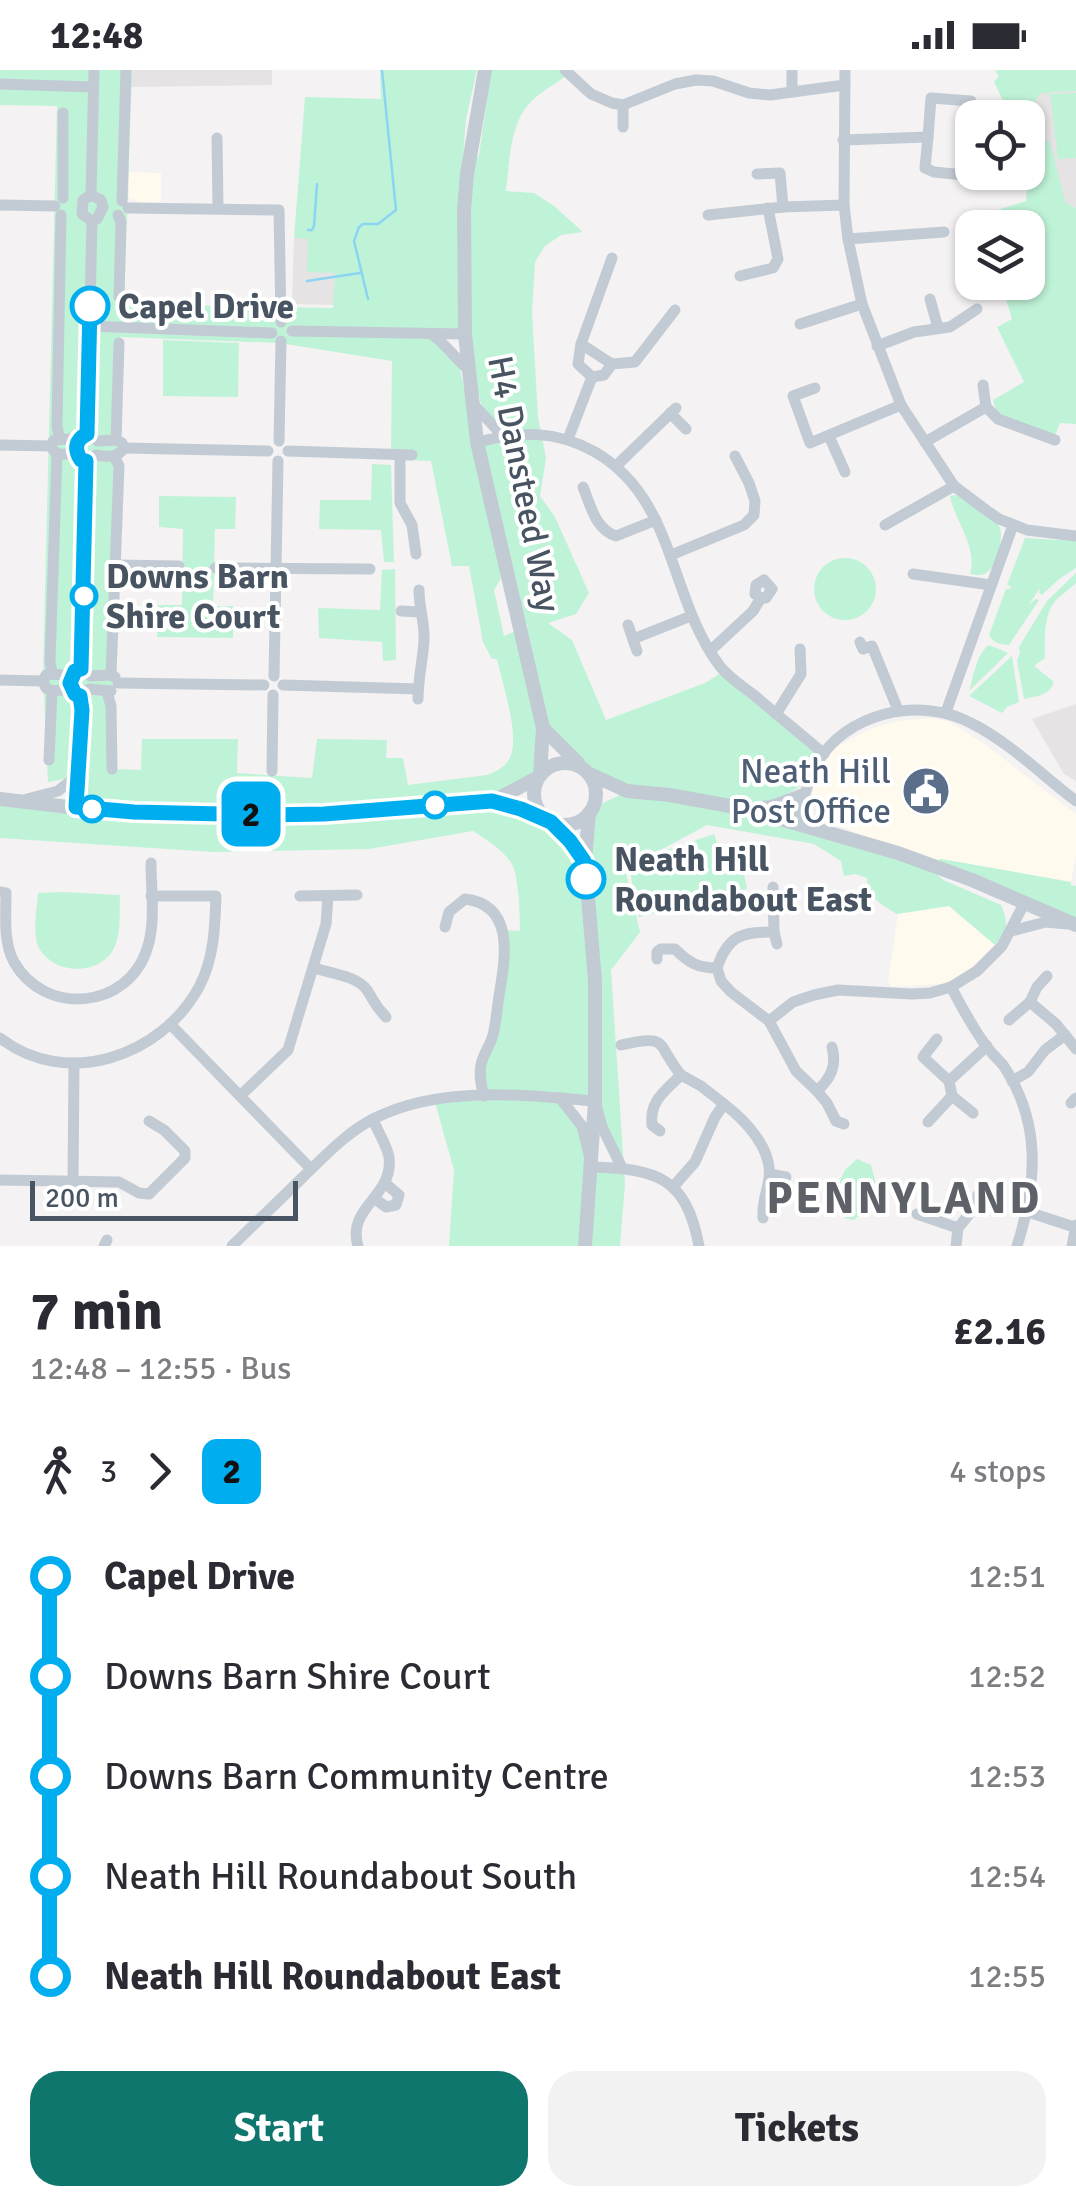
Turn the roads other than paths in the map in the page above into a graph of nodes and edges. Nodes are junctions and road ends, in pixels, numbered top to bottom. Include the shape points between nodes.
1 (94, 70) edge
2 (126, 70) edge
3 (485, 70) edge
4 (565, 70) edge
5 (792, 70) edge
6 (845, 70) edge
7 (696, 75) edge
8 (0, 84) edge
9 (845, 85) junction
10 (93, 87) junction
11 (792, 92) junction
12 (971, 100) dead end
13 (624, 104) junction
14 (63, 112) dead end
15 (623, 128) dead end
16 (928, 137) junction
17 (218, 138) dead end
18 (843, 140) junction
19 (756, 174) dead end
20 (955, 174) edge
21 (0, 204) edge
22 (844, 205) junction
23 (59, 206) junction
24 (784, 206) junction
25 (92, 207) junction
26 (123, 208) junction
27 (218, 208) junction
28 (768, 208) junction
29 (708, 216) dead end
30 (944, 232) dead end
31 (848, 238) junction
32 (612, 258) dead end
33 (740, 276) dead end
34 (119, 297) dead end
35 (930, 299) dead end
36 (862, 304) junction
37 (977, 309) dead end
38 (675, 310) dead end
39 (281, 322) junction
40 (800, 324) dead end
41 (90, 326) junction
42 (938, 328) junction
43 (292, 331) junction
44 (433, 334) junction
45 (465, 334) junction
46 (277, 337) junction
47 (119, 343) dead end
48 (581, 344) junction
49 (877, 346) junction
50 (612, 364) junction
51 (469, 370) junction
52 (592, 378) junction
53 (983, 385) dead end
54 (816, 388) dead end
55 (472, 404) junction
56 (901, 405) junction
57 (986, 407) junction
58 (686, 430) dead end
59 (504, 436) junction
60 (830, 436) junction
61 (568, 438) junction
62 (1054, 440) dead end
63 (478, 442) junction
64 (925, 442) junction
65 (0, 444) edge
66 (56, 446) junction
67 (284, 446) junction
68 (87, 448) junction
69 (118, 448) junction
70 (273, 456) junction
71 (736, 456) dead end
72 (616, 466) junction
73 (845, 472) dead end
74 (954, 486) junction
75 (582, 487) dead end
76 (656, 520) junction
77 (1013, 525) junction
78 (886, 526) dead end
79 (1076, 536) edge
80 (416, 554) dead end
81 (671, 555) junction
82 (114, 565) junction
83 (179, 566) dead end
84 (216, 568) dead end
85 (276, 569) junction
86 (370, 570) dead end
87 (913, 574) dead end
88 (991, 585) junction
89 (420, 590) dead end
90 (760, 598) dead end
91 (400, 611) dead end
92 (418, 612) junction
93 (691, 616) junction
94 (628, 626) dead end
95 (860, 642) dead end
96 (800, 648) dead end
97 (710, 651) junction
98 (0, 680) edge
99 (279, 680) junction
100 (49, 682) junction
101 (80, 683) junction
102 (112, 684) junction
103 (264, 685) junction
104 (273, 695) junction
105 (898, 710) junction
106 (946, 712) junction
107 (776, 714) junction
108 (543, 728) junction
109 (824, 754) junction
110 (50, 760) dead end
111 (112, 769) dead end
112 (272, 771) dead end
113 (586, 771) junction
114 (79, 774) junction
115 (538, 776) junction
116 (633, 792) junction
117 (805, 792) junction
118 (7, 800) edge
119 (492, 801) junction
120 (1076, 801) edge
121 (76, 807) junction
122 (746, 809) junction
123 (591, 811) junction
124 (548, 820) junction
125 (796, 824) junction
126 (584, 861) junction
127 (151, 864) dead end
128 (457, 884) dead end
129 (773, 888) dead end
130 (3, 893) edge
131 (357, 894) dead end
132 (152, 896) junction
133 (300, 896) dead end
134 (328, 896) junction
135 (465, 900) junction
136 (1025, 902) junction
137 (1076, 925) edge
138 (445, 928) dead end
139 (1012, 931) junction
140 (657, 960) dead end
141 (314, 968) junction
142 (717, 968) junction
143 (1046, 976) dead end
144 (951, 987) junction
145 (1030, 1002) junction
146 (386, 1018) dead end
147 (1009, 1020) dead end
148 (768, 1022) junction
149 (170, 1024) junction
150 (1065, 1035) junction
151 (0, 1038) edge
152 (937, 1039) dead end
153 (622, 1045) dead end
154 (832, 1046) dead end
155 (986, 1046) junction
156 (1076, 1050) edge
157 (923, 1057) junction
158 (74, 1063) junction
159 (914, 1068) dead end
160 (681, 1076) junction
161 (950, 1082) junction
162 (1012, 1082) junction
163 (816, 1091) junction
164 (240, 1096) junction
165 (484, 1096) junction
166 (952, 1096) junction
167 (560, 1098) junction
168 (595, 1101) junction
169 (724, 1104) junction
170 (973, 1113) dead end
171 (372, 1119) junction
172 (149, 1121) dead end
173 (928, 1122) dead end
174 (844, 1124) dead end
175 (660, 1131) dead end
176 (592, 1166) junction
177 (622, 1168) junction
178 (311, 1169) junction
179 (770, 1174) junction
180 (786, 1177) dead end
181 (0, 1180) edge
182 (74, 1181) junction
183 (386, 1184) junction
184 (674, 1187) junction
185 (978, 1195) dead end
186 (374, 1198) junction
187 (1028, 1212) junction
188 (918, 1214) dead end
189 (763, 1218) dead end
190 (1075, 1226) edge
191 (958, 1228) junction
192 (247, 1241) edge
193 (232, 1246) edge
194 (358, 1246) edge
195 (585, 1246) edge
196 (699, 1246) edge
197 (956, 1246) edge
198 (1018, 1246) edge
199 (1072, 1246) edge

1 - 10 street
2 - 26 street
3 - 45 street, H4 Dansteed Way via 464,210
4 - 13 street via 591,94
5 - 11 street
6 - 9 street
7 - 11 street via 749,93
7 - 13 street
8 - 10 street
9 - 11 street
9 - 18 street
10 - 25 street
12 - 16 street via 932,92
13 - 15 street
14 - 23 street
16 - 18 street
16 - 20 street via 921,169
17 - 27 street
18 - 22 street
19 - 24 street via 780,172
21 - 23 street
22 - 24 street
22 - 31 street
23 - 25 street
23 - 66 street
24 - 28 street
25 - 26 street
25 - 41 street
26 - 27 street
26 - 34 street
27 - 39 street via 279,210
28 - 29 street
28 - 33 street via 778,259 772,268
30 - 31 street
31 - 36 street
32 - 48 street
35 - 42 street
36 - 40 street
36 - 49 street
37 - 42 street
38 - 50 street via 635,362
39 - 43 street
39 - 46 street via 275,325
41 - 46 street
41 - 68 street
42 - 49 street
43 - 44 street
43 - 46 street via 289,338
44 - 45 street
44 - 51 street
45 - 51 street, H4 Dansteed Way
46 - 67 street
47 - 69 street
48 - 50 street
48 - 52 street via 578,364
49 - 56 street
50 - 52 street via 604,376
51 - 55 street, H4 Dansteed Way
52 - 61 street
53 - 57 street
54 - 60 street via 793,396 810,442
55 - 59 street
55 - 63 street, H4 Dansteed Way
56 - 60 street
56 - 64 street
57 - 62 street via 998,419
57 - 64 street
58 - 72 street via 673,410
59 - 61 street
59 - 63 street
60 - 73 street
61 - 72 street
63 - 108 street, H4 Dansteed Way
64 - 74 street
65 - 66 street
66 - 68 street
66 - 100 street
67 - 70 street via 272,444
67 - 80 street via 406,455 400,503
68 - 69 street
68 - 101 street
69 - 70 street
69 - 82 street
70 - 85 street
71 - 81 street via 754,514 744,525
72 - 76 street
74 - 77 street
74 - 78 street
75 - 76 street via 608,534
76 - 81 street
77 - 79 street
77 - 88 street
81 - 93 street
82 - 83 street
82 - 102 street
84 - 85 street
85 - 86 street
85 - 99 street
87 - 88 street
88 - 106 street
89 - 92 street
90 - 97 street
91 - 92 street
92 - 99 street via 424,624 418,694
93 - 94 street via 635,645
93 - 97 street
95 - 105 street via 863,649 872,646
96 - 107 street via 801,674
97 - 107 street
98 - 100 street
99 - 103 street via 268,677
99 - 104 street via 279,694
100 - 101 street
100 - 110 street
101 - 102 street
101 - 114 street
102 - 103 street
102 - 111 street
103 - 104 street
104 - 112 street
105 - 106 street
105 - 109 street via 855,726
106 - 120 street via 989,734
107 - 109 street
108 - 113 street
108 - 115 street, H4 Dansteed Way
109 - 117 street
113 - 115 street via 565,762
113 - 116 street
113 - 123 street via 596,791
114 - 118 street via 58,791
114 - 121 street
115 - 119 street
115 - 124 street via 534,799
116 - 122 street
116 - 123 street
117 - 122 street
117 - 125 street
118 - 121 street
119 - 121 street via 265,815
119 - 124 street
122 - 125 street
123 - 124 street via 572,824
123 - 126 street
124 - 126 street
125 - 136 street via 923,861
126 - 168 street via 593,947
127 - 132 street
128 - 135 street
129 - 142 street via 775,938 748,932 722,954
130 - 132 street via 13,960 40,990 76,1000 115,990 140,966
131 - 134 street
132 - 149 street via 216,896 200,986
133 - 134 street
134 - 141 street
135 - 138 street via 448,912
135 - 165 street via 490,907 506,956 494,1033 479,1076
136 - 137 street
136 - 139 street
137 - 139 street via 1046,922
139 - 144 street via 976,971
140 - 142 street via 661,949 675,949 688,962
141 - 146 street via 360,982
141 - 164 street via 288,1050
142 - 148 street via 731,992
143 - 145 street
144 - 148 street via 912,994 814,994
144 - 155 street
145 - 147 street
145 - 150 street
148 - 163 street
149 - 158 street via 130,1052
149 - 164 street
150 - 156 street
150 - 162 street
151 - 158 street via 39,1058
152 - 157 street
153 - 160 street via 650,1038 662,1044
154 - 163 street via 834,1066
155 - 161 street
155 - 162 street
157 - 159 street
157 - 161 street
158 - 182 street
160 - 169 street
160 - 175 street via 650,1113
161 - 166 street
162 - 187 street via 1032,1150
163 - 174 street
164 - 178 street
165 - 167 street
165 - 171 street via 434,1099
166 - 170 street
166 - 173 street
167 - 168 street
167 - 176 street via 582,1126
168 - 176 street
168 - 177 street
169 - 179 street via 755,1134
169 - 184 street via 695,1162
171 - 178 street
171 - 183 street via 389,1157
172 - 182 street via 185,1158 149,1194 119,1182
176 - 177 street
176 - 195 street
177 - 184 street
178 - 192 street
179 - 180 street
179 - 189 street
181 - 182 street
183 - 186 street
183 - 186 street via 398,1195 396,1205 386,1208
184 - 196 street via 686,1202
185 - 191 street
186 - 194 street via 358,1217
187 - 190 street
187 - 198 street
188 - 191 street
190 - 199 street
191 - 197 street
192 - 193 street

